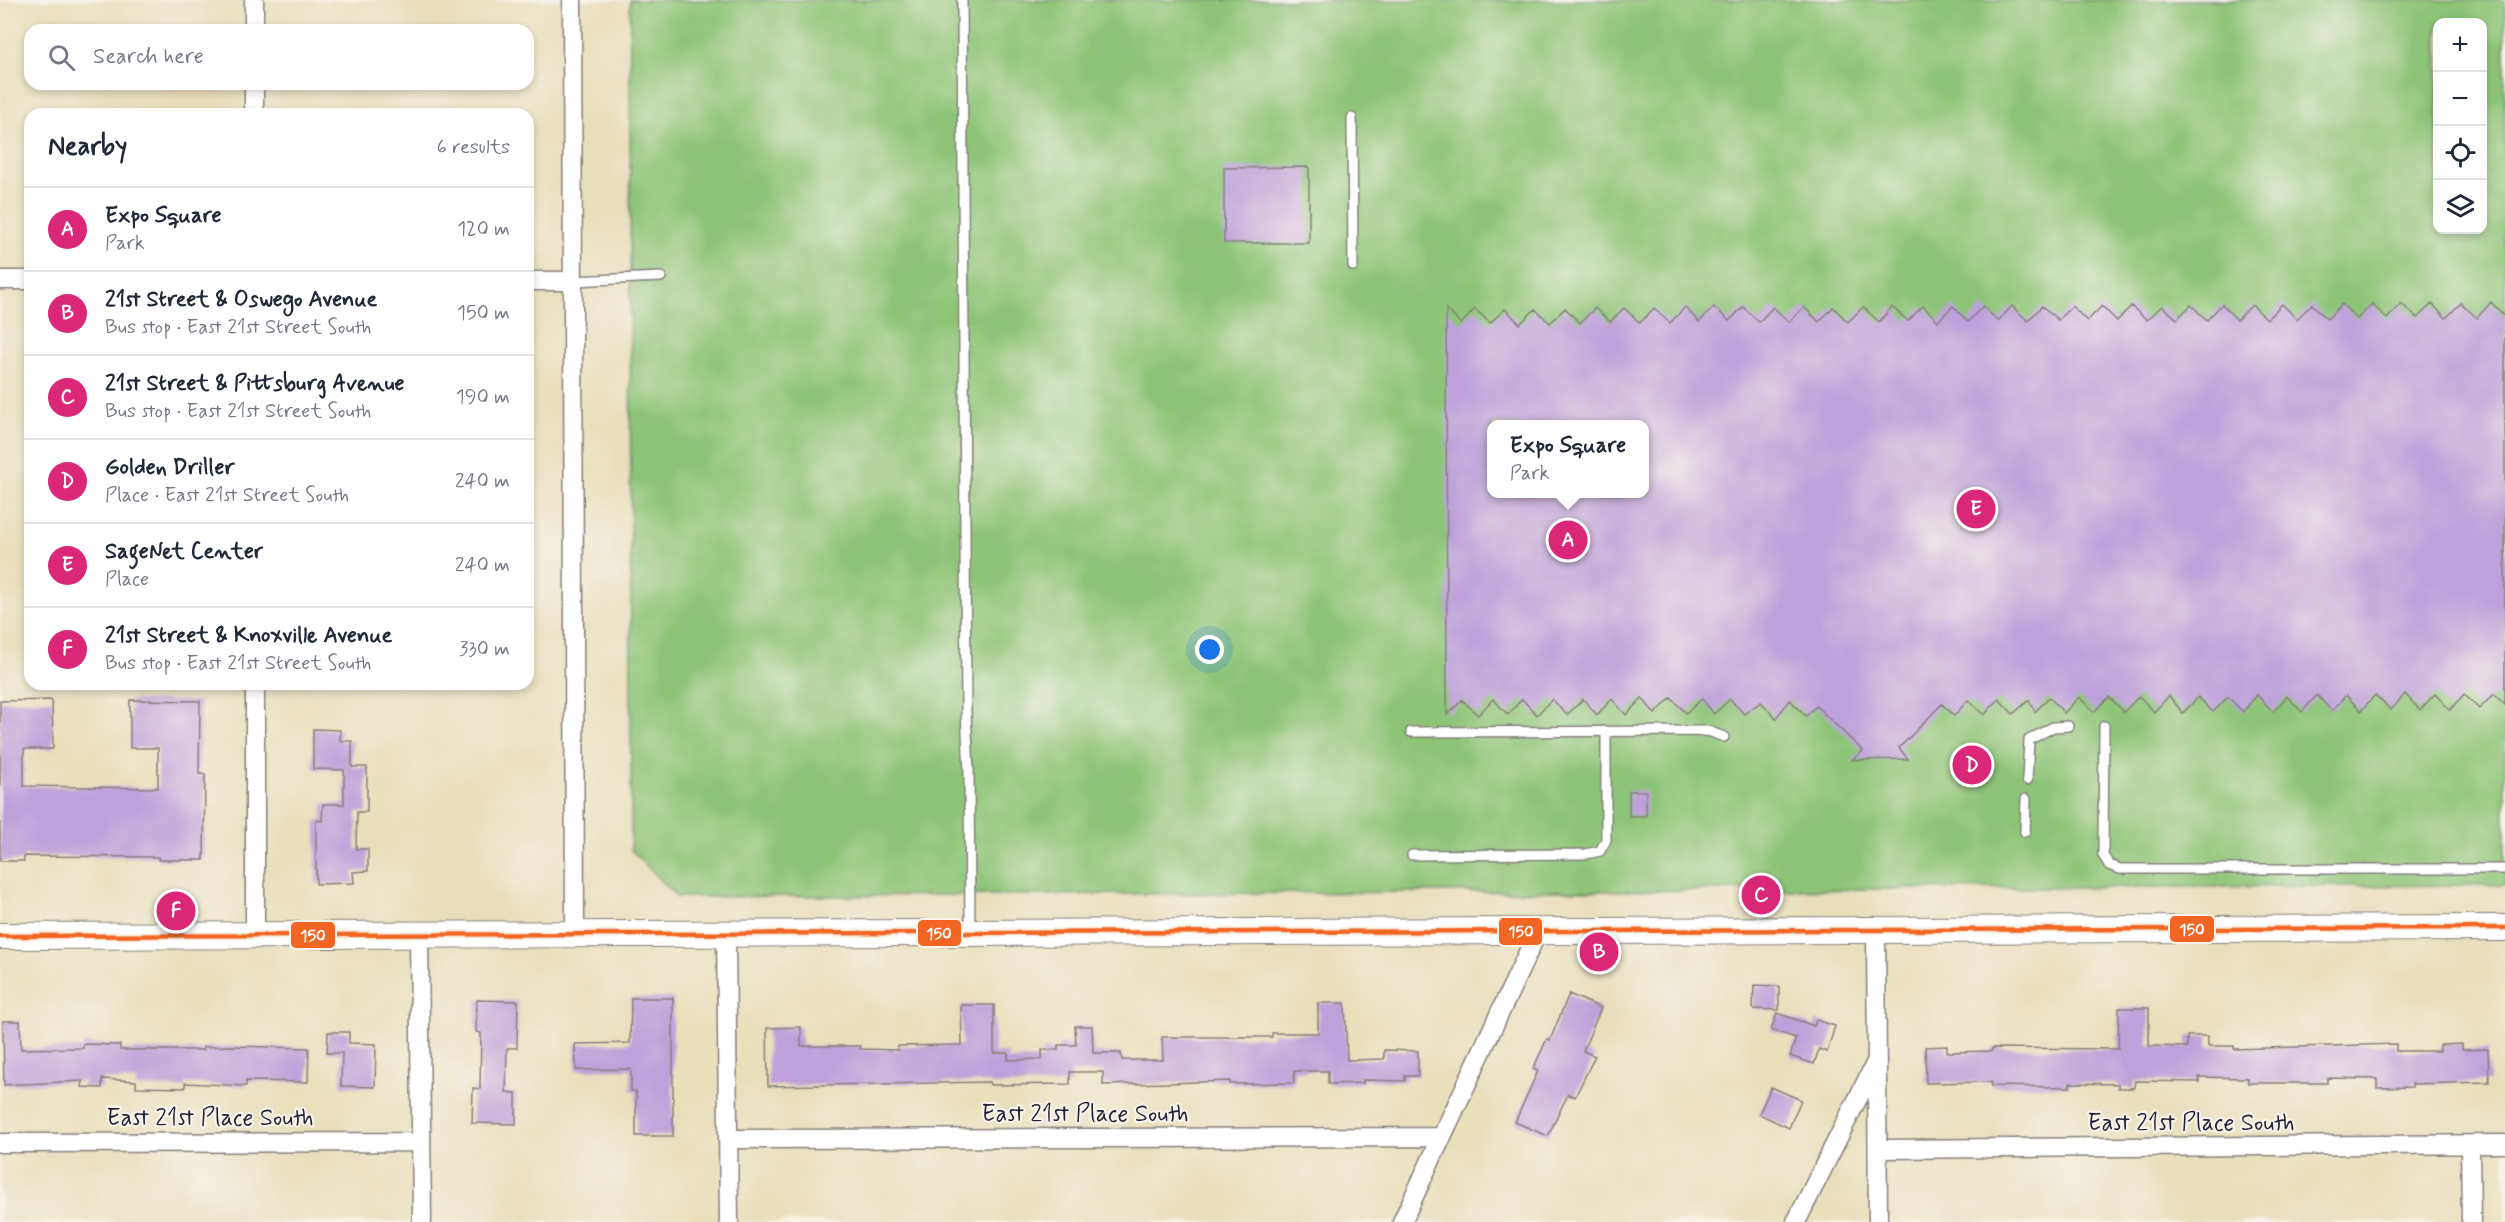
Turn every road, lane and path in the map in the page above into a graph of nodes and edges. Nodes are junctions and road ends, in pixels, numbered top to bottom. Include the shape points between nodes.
1 (254, 0) edge
2 (572, 0) edge
3 (962, 0) edge
4 (254, 24) edge
5 (254, 90) edge
6 (254, 108) edge
7 (1352, 118) dead end
8 (1353, 266) dead end
9 (661, 277) dead end
10 (0, 280) edge
11 (24, 280) edge
12 (534, 281) edge
13 (572, 281) junction
14 (255, 690) edge
15 (2068, 726) dead end
16 (2104, 726) dead end
17 (1606, 731) junction
18 (1411, 732) dead end
19 (1724, 737) dead end
20 (2027, 780) dead end
21 (2026, 799) dead end
22 (2025, 832) dead end
23 (1412, 855) dead end
24 (2505, 869) edge
25 (1876, 928) junction
26 (2505, 928) edge
27 (1538, 931) junction
28 (970, 932) junction
29 (575, 933) junction
30 (726, 933) junction
31 (255, 935) junction
32 (419, 935) junction
33 (0, 936) edge
34 (1879, 1058) junction
35 (1442, 1137) junction
36 (729, 1139) junction
37 (421, 1142) junction
38 (0, 1143) edge
39 (2505, 1144) edge
40 (2470, 1145) junction
41 (1878, 1149) junction
42 (422, 1222) edge
43 (729, 1222) edge
44 (1402, 1222) edge
45 (1796, 1222) edge
46 (1878, 1222) edge
47 (2471, 1222) edge

1 - 4 street
2 - 13 street
3 - 28 lane via 965,700
5 - 6 street
7 - 8 lane
9 - 13 lane
10 - 11 street
12 - 13 street
13 - 29 street
14 - 31 street
15 - 20 lane via 2040,731 2029,740
16 - 24 lane via 2103,855 2109,865 2120,869
17 - 18 lane
17 - 19 lane via 1708,731
17 - 23 lane via 1606,840 1600,851
21 - 22 lane
25 - 26 main road
25 - 27 main road
25 - 34 street
27 - 28 main road
27 - 35 street
28 - 30 main road
29 - 30 main road
29 - 32 main road
30 - 36 street
31 - 32 main road
31 - 33 main road
32 - 37 street
34 - 41 street
34 - 45 street
35 - 36 street, East 21st Place South
35 - 44 street
36 - 43 street
37 - 38 street, East 21st Place South
37 - 42 street
39 - 40 street, East 21st Place South
40 - 41 street, East 21st Place South
40 - 47 street
41 - 46 street

